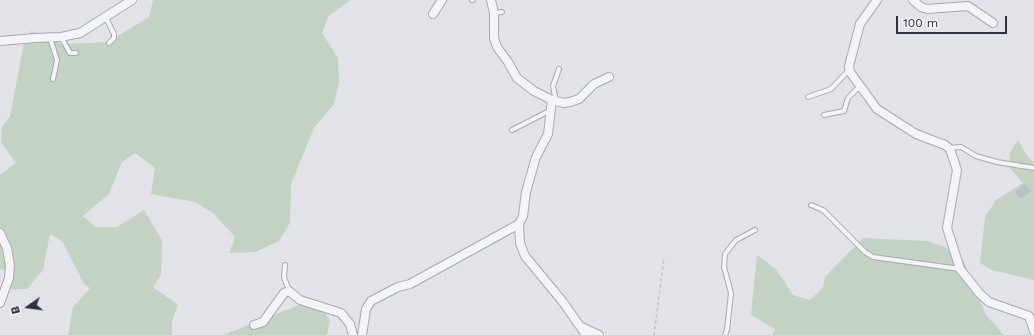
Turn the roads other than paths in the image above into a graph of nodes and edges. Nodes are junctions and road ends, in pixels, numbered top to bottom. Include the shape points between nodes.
1 (132, 0) edge
2 (442, 0) edge
3 (491, 0) edge
4 (877, 0) edge
5 (913, 0) edge
6 (433, 14) dead end
7 (106, 18) junction
8 (993, 22) dead end
9 (50, 38) junction
10 (61, 38) junction
11 (0, 42) edge
12 (109, 43) dead end
13 (76, 53) dead end
14 (559, 69) dead end
15 (850, 69) junction
16 (609, 78) dead end
17 (53, 79) dead end
18 (860, 86) junction
19 (808, 97) dead end
20 (554, 101) junction
21 (551, 110) junction
22 (824, 115) dead end
23 (512, 130) dead end
24 (950, 149) junction
25 (1034, 168) edge
26 (811, 205) dead end
27 (519, 224) junction
28 (755, 230) dead end
29 (0, 233) edge
30 (285, 265) dead end
31 (960, 269) junction
32 (289, 291) junction
33 (0, 303) edge
34 (254, 325) dead end
35 (581, 327) junction
36 (1034, 331) edge
37 (352, 335) edge
38 (362, 335) edge
39 (586, 335) edge
40 (599, 335) edge
41 (725, 335) edge

1 - 7 street
2 - 6 street
3 - 20 street via 498,12 494,38 513,74 534,91
4 - 15 street via 860,24
5 - 8 street via 927,9 968,6
7 - 10 street via 80,33
7 - 12 lane via 114,34
9 - 10 street
9 - 11 street
9 - 17 lane via 57,60
10 - 13 lane via 70,53
14 - 20 lane via 553,86
15 - 18 street
15 - 19 lane via 831,89
16 - 20 street via 594,84 574,101
18 - 22 lane via 848,98 844,111
18 - 24 street via 877,109 916,134
20 - 21 street
21 - 23 lane
21 - 27 street via 548,134 536,157
24 - 25 lane via 961,147 976,156
24 - 31 street via 956,170 947,228
26 - 31 lane via 823,210 873,257
27 - 35 street via 520,243 525,256 564,302
27 - 38 street via 410,284 398,287 371,301 366,309
28 - 41 lane via 736,240 725,254 724,267 731,293
29 - 33 street via 10,266 9,278
30 - 32 lane via 284,277
31 - 36 street via 989,302 1023,312 1028,316
32 - 34 street via 284,293 263,322
32 - 37 street via 300,300 340,313 350,324
35 - 39 street
35 - 40 street

